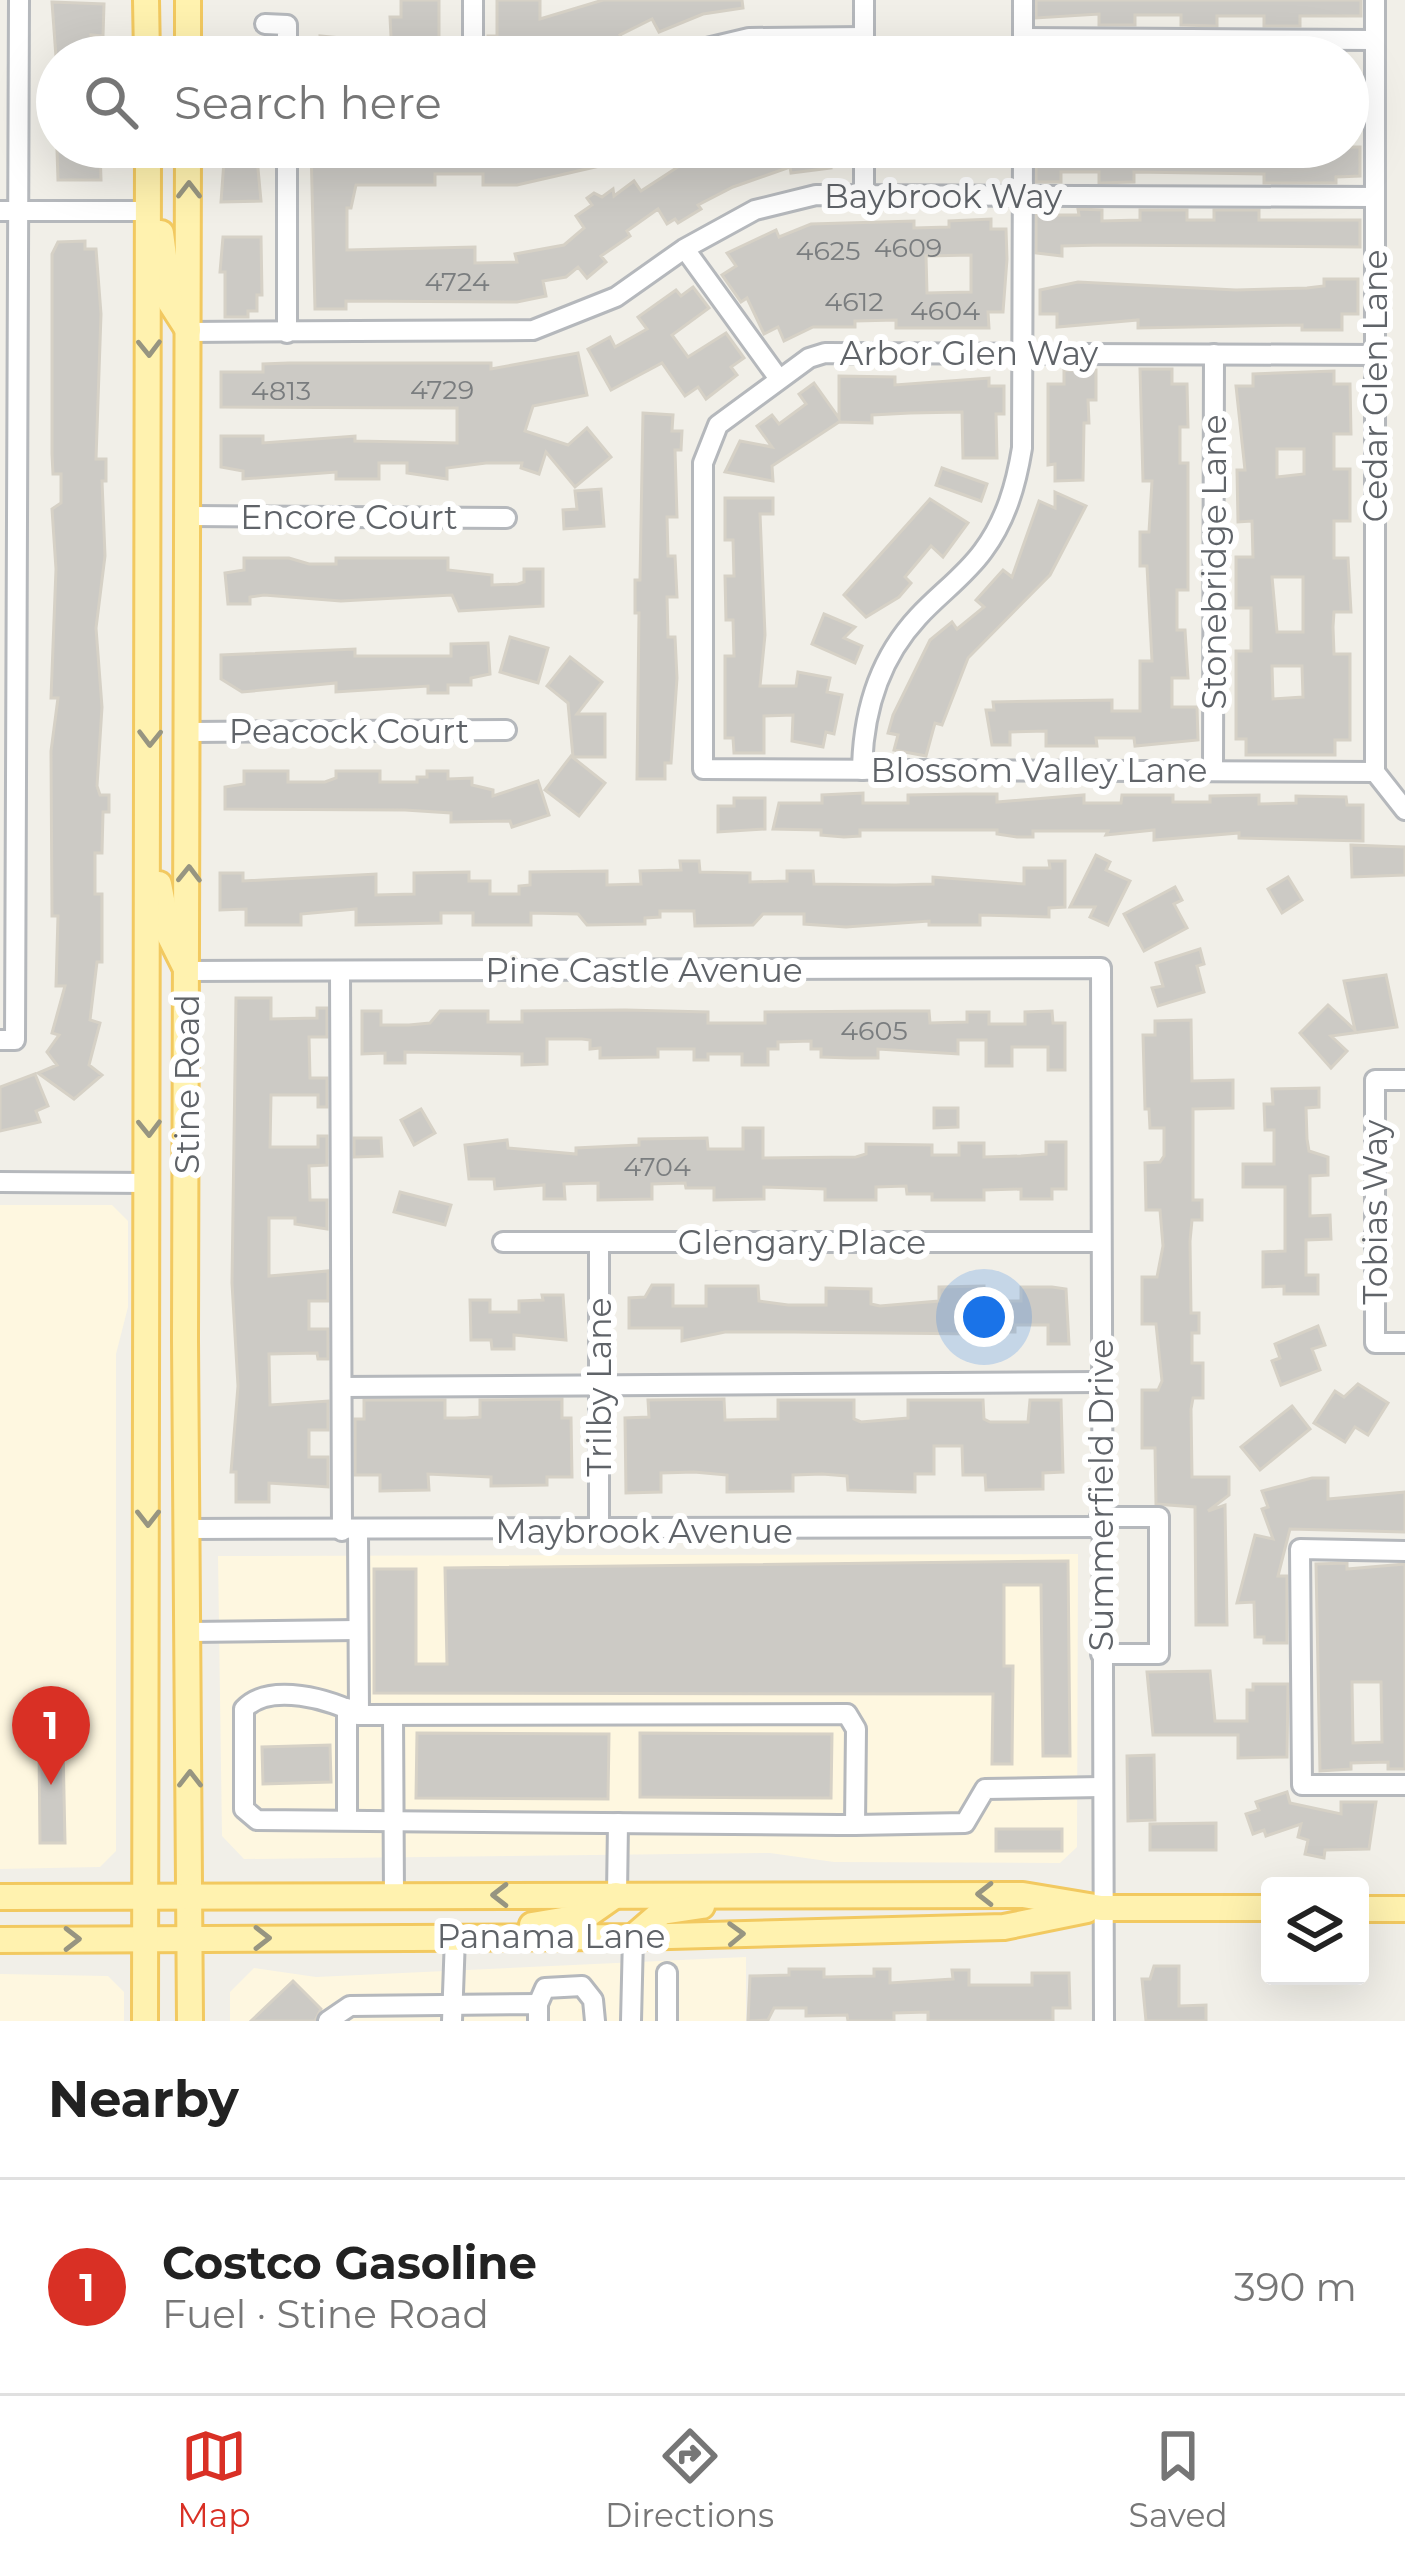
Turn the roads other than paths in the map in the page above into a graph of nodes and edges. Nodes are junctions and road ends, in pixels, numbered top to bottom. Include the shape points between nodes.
1 (19, 0) edge
2 (146, 0) edge
3 (188, 0) edge
4 (473, 0) edge
5 (864, 0) edge
6 (1023, 0) edge
7 (1375, 0) edge
8 (266, 24) dead end
9 (147, 36) edge
10 (188, 36) edge
11 (287, 36) edge
12 (473, 36) edge
13 (864, 36) edge
14 (1023, 36) edge
15 (1369, 40) edge
16 (1375, 40) junction
17 (149, 168) edge
18 (153, 168) edge
19 (188, 168) edge
20 (287, 168) edge
21 (864, 168) edge
22 (1023, 168) edge
23 (864, 195) junction
24 (1023, 196) junction
25 (1375, 197) junction
26 (8, 211) edge
27 (148, 211) junction
28 (687, 252) junction
29 (189, 332) junction
30 (287, 333) junction
31 (1023, 353) junction
32 (1214, 354) junction
33 (1375, 355) junction
34 (779, 379) junction
35 (8, 418) edge
36 (191, 517) junction
37 (506, 518) dead end
38 (8, 624) edge
39 (506, 730) dead end
40 (191, 732) junction
41 (703, 769) joint
42 (862, 770) junction
43 (1214, 771) junction
44 (1375, 772) junction
45 (1405, 810) edge
46 (8, 830) edge
47 (149, 835) junction
48 (1101, 968) joint
49 (188, 971) junction
50 (340, 971) junction
51 (8, 1040) edge
52 (1405, 1081) edge
53 (0, 1182) edge
54 (149, 1183) junction
55 (503, 1242) dead end
56 (599, 1242) junction
57 (1101, 1242) junction
58 (185, 1340) junction
59 (1405, 1343) edge
60 (1101, 1382) junction
61 (342, 1387) junction
62 (599, 1389) junction
63 (1100, 1522) junction
64 (188, 1529) junction
65 (350, 1531) junction
66 (599, 1532) junction
67 (1405, 1551) edge
68 (357, 1630) junction
69 (189, 1632) junction
70 (1101, 1654) junction
71 (353, 1712) junction
72 (393, 1715) junction
73 (1405, 1786) edge
74 (1101, 1787) junction
75 (346, 1820) junction
76 (393, 1821) junction
77 (618, 1823) junction
78 (855, 1825) junction
79 (775, 1893) junction
80 (617, 1894) junction
81 (394, 1895) junction
82 (191, 1896) junction
83 (0, 1897) edge
84 (145, 1897) junction
85 (1101, 1908) junction
86 (1261, 1908) edge
87 (1369, 1909) edge
88 (1405, 1909) edge
89 (633, 1936) junction
90 (460, 1937) junction
91 (190, 1938) junction
92 (145, 1939) junction
93 (0, 1940) edge
94 (667, 1973) dead end
95 (452, 2013) edge
96 (490, 2013) edge
97 (538, 2013) edge
98 (145, 2021) edge
99 (190, 2021) edge
100 (328, 2021) edge
101 (595, 2021) edge
102 (631, 2021) edge
103 (667, 2021) edge
104 (1104, 2021) edge

1 - 26 street
2 - 9 main road
3 - 10 main road
4 - 12 street
5 - 13 street
6 - 14 street
7 - 16 street, Cedar Glen Lane
8 - 11 street via 287,25
15 - 16 street
16 - 25 street, Cedar Glen Lane
17 - 27 main road, Stine Road
18 - 29 main road via 170,302
29 -> 19 main road, Stine Road
20 - 30 street
21 - 23 street
22 - 24 street
23 - 24 street, Baybrook Way
23 - 28 street, Baybrook Way via 783,201 732,221
24 - 25 street, Baybrook Way
24 - 31 street
25 - 33 street, Cedar Glen Lane
26 - 27 street
26 - 35 street
27 -> 47 main road, Stine Road
28 - 30 street, Baybrook Way via 590,311 533,330
28 - 34 street
29 - 30 street, Baybrook Way
29 - 36 main road, Stine Road
31 - 32 street, Arbor Glen Way
31 - 34 street, Arbor Glen Way via 825,352
31 - 42 street via 1022,448 1008,507 983,551 885,663 866,715
32 - 33 street, Arbor Glen Way
32 - 43 street, Stonebridge Lane
33 - 44 street, Cedar Glen Lane
34 - 41 street, Arbor Glen Way via 718,425 703,453
35 - 38 street
36 - 37 street, Encore Court
36 - 40 main road, Stine Road
38 - 46 street
39 - 40 street, Peacock Court
49 -> 40 main road, Stine Road
41 - 42 street, Blossom Valley Lane
42 - 43 street, Blossom Valley Lane
43 - 44 street, Blossom Valley Lane
44 - 45 street
46 - 51 street
47 - 49 main road via 169,935
47 -> 54 main road, Stine Road
48 - 50 street, Pine Castle Avenue
48 - 57 street, Summerfield Drive
49 - 50 street, Pine Castle Avenue
49 - 58 main road, Stine Road
50 - 61 street
52 - 59 street, Tobias Way via 1375,1080 1375,1343
53 - 54 street
54 - 58 main road via 169,1202
54 -> 84 main road, Stine Road
55 - 56 street, Glengary Place
56 - 57 street, Glengary Place
56 - 62 street, Trilby Lane
57 - 60 street, Summerfield Drive
58 - 64 main road, Stine Road
60 - 62 street
60 - 63 street, Summerfield Drive
61 - 62 street
61 - 65 street
62 - 66 street, Trilby Lane
63 - 66 street, Maybrook Avenue
63 - 70 street, Summerfield Drive
63 - 70 street, Maybrook Avenue via 1159,1516 1159,1654
64 - 65 street, Maybrook Avenue
64 - 69 main road, Stine Road
65 - 66 street, Maybrook Avenue
65 - 68 street
67 - 73 street via 1300,1550 1302,1785
68 - 69 street
68 - 71 street
82 -> 69 main road, Stine Road
70 - 74 street, Summerfield Drive
71 - 72 street
71 - 75 street
71 - 75 street via 324,1697 255,1699 244,1709 247,1815
72 - 76 street
72 - 78 street via 847,1714 856,1729
74 - 78 street via 985,1789 965,1822
74 - 85 street, Summerfield Drive
75 - 76 street
76 - 77 street
76 - 81 street
77 - 78 street
77 - 80 street
79 - 80 main road, Panama Lane
85 -> 79 main road, Panama Lane via 1023,1895
79 - 89 main road via 662,1912
80 -> 81 main road, Panama Lane
80 - 90 main road via 586,1916
81 - 82 main road, Panama Lane
82 - 84 main road, Panama Lane
82 - 91 main road, Stine Road
83 - 84 main road, Panama Lane
84 - 92 main road, Stine Road
85 - 86 main road, Panama Lane
89 -> 85 main road, Panama Lane via 1004,1927
85 - 104 street, Summerfield Drive
87 - 88 main road
89 - 90 main road, Panama Lane
89 - 102 street
91 -> 90 main road, Panama Lane
90 - 95 street
91 - 92 main road, Panama Lane
91 - 99 main road, Stine Road
93 -> 92 main road, Panama Lane
92 - 98 main road, Stine Road
94 - 103 street
95 - 96 street
95 - 100 street via 350,2006
96 - 97 street
97 - 101 street via 545,1988 582,1986

